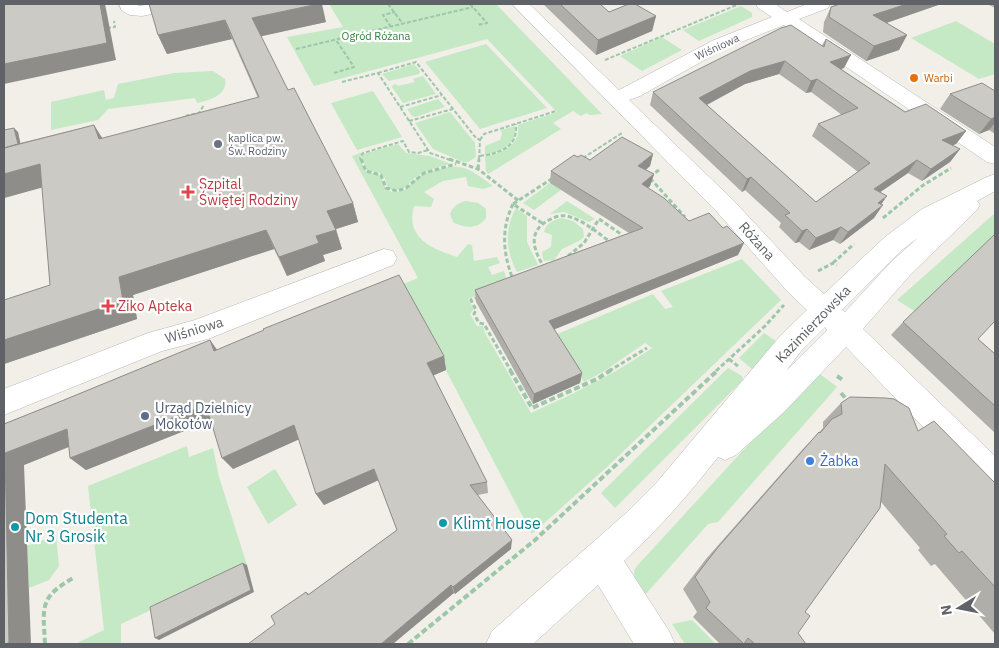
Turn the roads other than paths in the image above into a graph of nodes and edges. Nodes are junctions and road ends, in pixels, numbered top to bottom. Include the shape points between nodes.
1 (127, 4) edge
2 (176, 4) edge
3 (520, 4) edge
4 (764, 4) edge
5 (822, 4) edge
6 (785, 17) junction
7 (615, 98) junction
8 (995, 157) edge
9 (990, 185) edge
10 (384, 258) dead end
11 (836, 320) junction
12 (4, 402) edge
13 (995, 478) edge
14 (602, 559) junction
15 (505, 644) edge
16 (656, 644) edge

1 - 2 street via 136,11
3 - 7 street, Różana
4 - 6 street
5 - 6 street, Wiśniowa
6 - 7 street, Wiśniowa via 720,44 633,92
6 - 8 street
7 - 11 street, Różana via 725,206 796,284
9 - 11 street, Kazimierzowska via 901,268
10 - 12 street, Wiśniowa
11 - 13 street, Różana
11 - 14 street, Kazimierzowska via 773,403 669,493
14 - 15 street, Kazimierzowska
14 - 16 street

